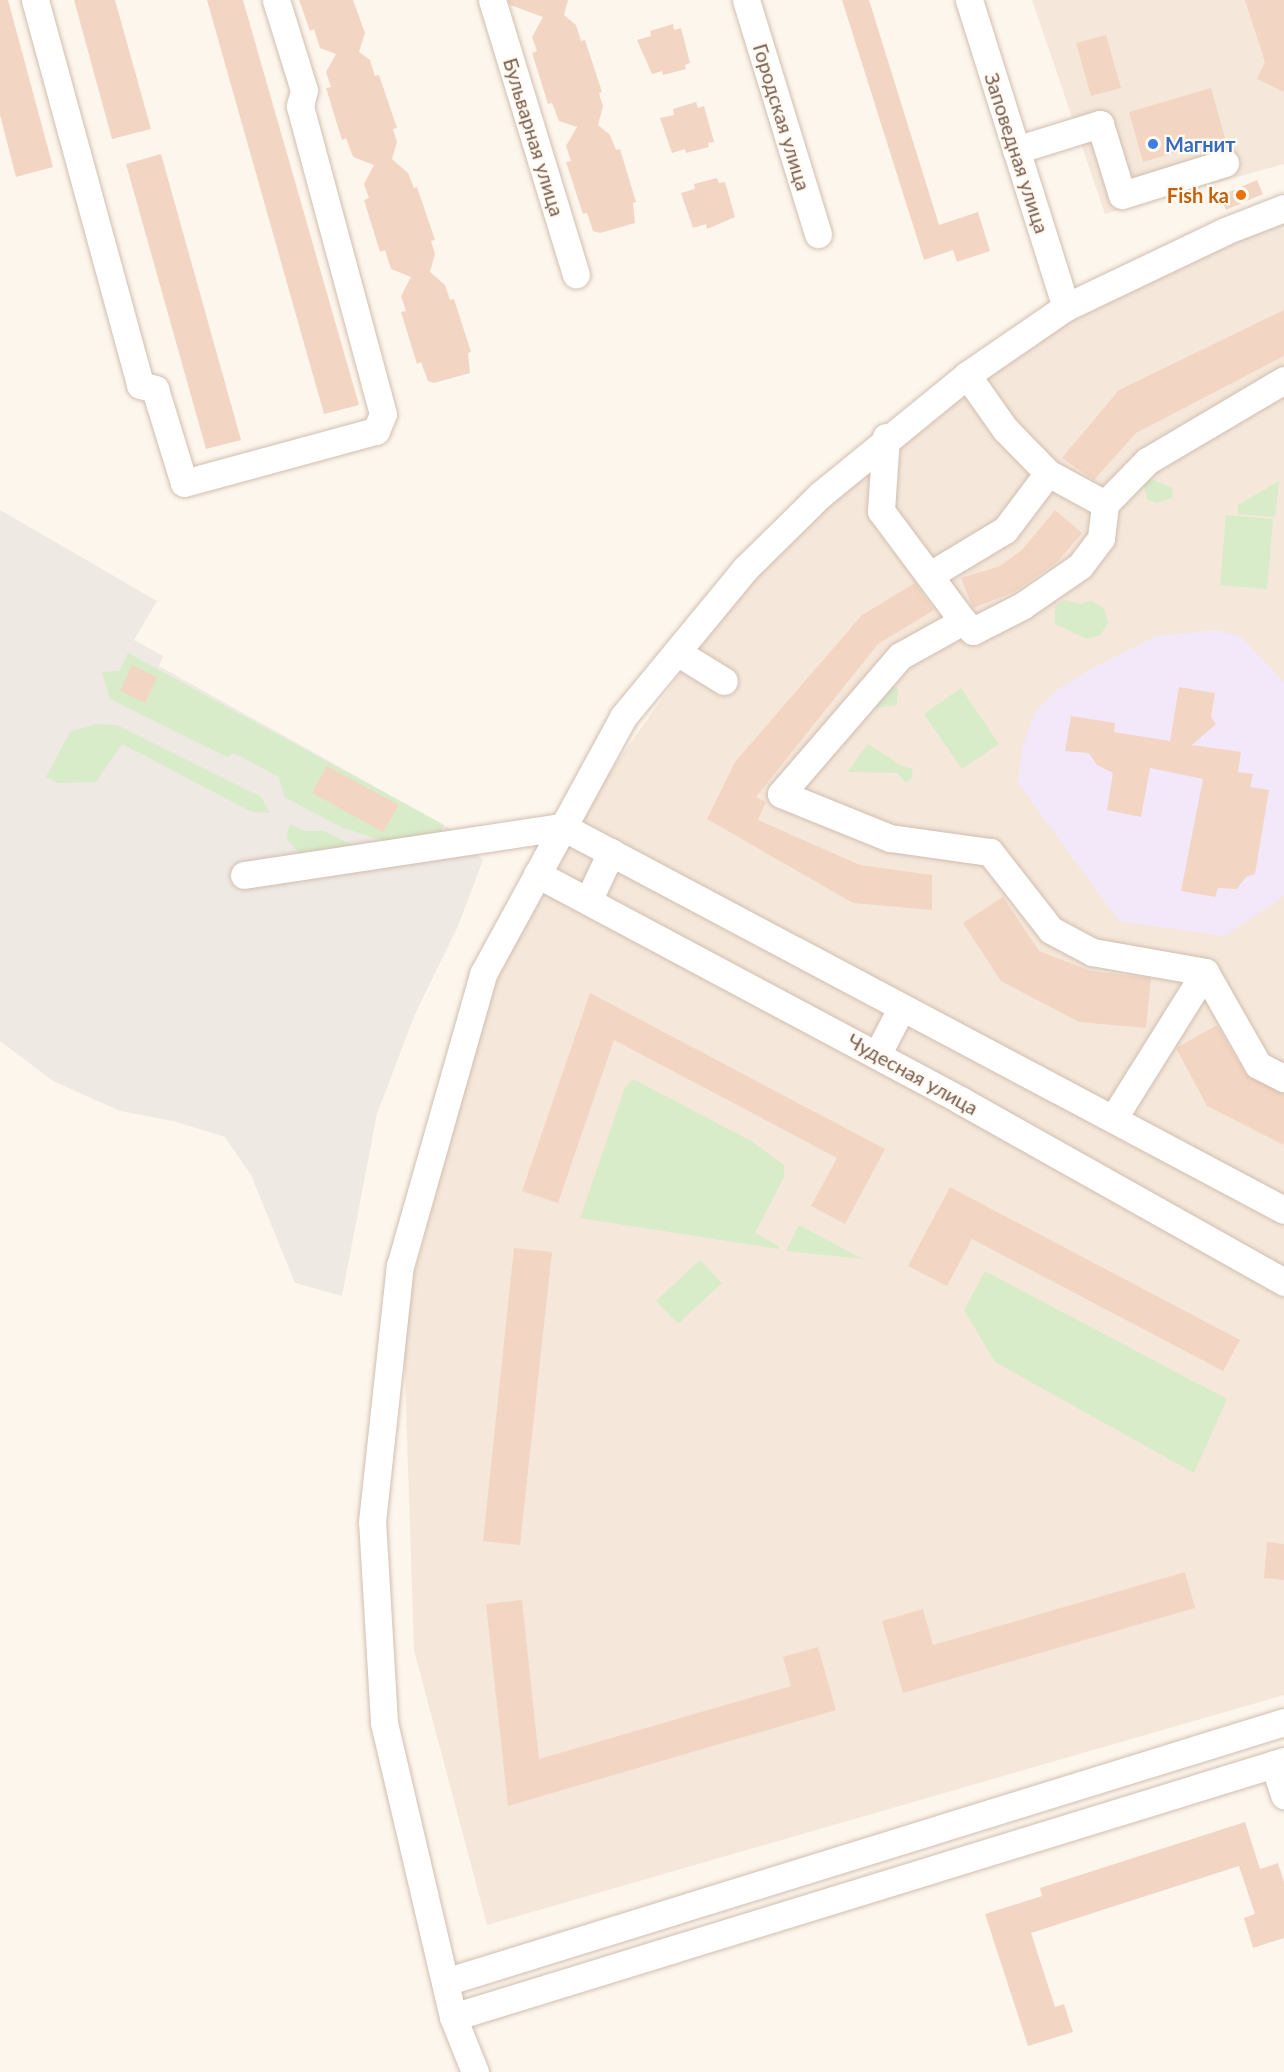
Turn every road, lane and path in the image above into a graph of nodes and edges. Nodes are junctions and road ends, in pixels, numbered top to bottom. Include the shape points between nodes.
1 (35, 0) edge
2 (276, 0) edge
3 (492, 0) edge
4 (746, 0) edge
5 (969, 0) edge
6 (1016, 150) junction
7 (1225, 163) dead end
8 (1284, 208) edge
9 (818, 234) dead end
10 (576, 274) dead end
11 (1066, 307) junction
12 (967, 375) junction
13 (1284, 380) edge
14 (886, 437) junction
15 (1048, 473) junction
16 (1105, 504) junction
17 (930, 575) junction
18 (963, 621) junction
19 (676, 652) junction
20 (724, 681) dead end
21 (563, 827) junction
22 (611, 852) junction
23 (537, 874) junction
24 (244, 875) dead end
25 (589, 899) junction
26 (1206, 972) junction
27 (902, 1007) junction
28 (878, 1055) junction
29 (1284, 1078) edge
30 (1113, 1119) junction
31 (1284, 1210) edge
32 (1284, 1282) edge
33 (1284, 1722) edge
34 (1279, 1762) edge
35 (1284, 1795) edge
36 (445, 1982) junction
37 (453, 2018) junction
38 (475, 2072) edge

1 - 2 street via 140,385 155,389 184,483 376,431 383,414 300,106 304,90
3 - 10 street, Бульварная улица
4 - 9 street, Городская улица
5 - 6 street, Заповедная улица
6 - 7 street via 1100,124 1122,195
6 - 11 street, Заповедная улица
8 - 11 street via 1225,231
11 - 12 street
12 - 14 street
12 - 15 street via 1005,429
13 - 16 street via 1147,461
14 - 17 street via 881,511
14 - 19 street via 746,568
15 - 16 street
15 - 17 street via 1005,530
16 - 18 street via 1101,538 1080,566 1022,606 973,631
17 - 18 street
18 - 26 street via 900,656 781,794 890,838 990,852 1051,930 1092,952
19 - 20 street
19 - 21 street via 623,717
21 - 22 street
21 - 23 street
21 - 24 street
22 - 25 street
22 - 27 street
23 - 25 street, Чудесная улица
23 - 36 street via 483,974 400,1266 372,1522 384,1722
25 - 28 street, Чудесная улица
26 - 29 street via 1258,1065
26 - 30 street
27 - 28 street
27 - 30 street
28 - 32 street, Чудесная улица
30 - 31 street
33 - 36 street
34 - 35 street
34 - 37 street
36 - 37 street
37 - 38 street

